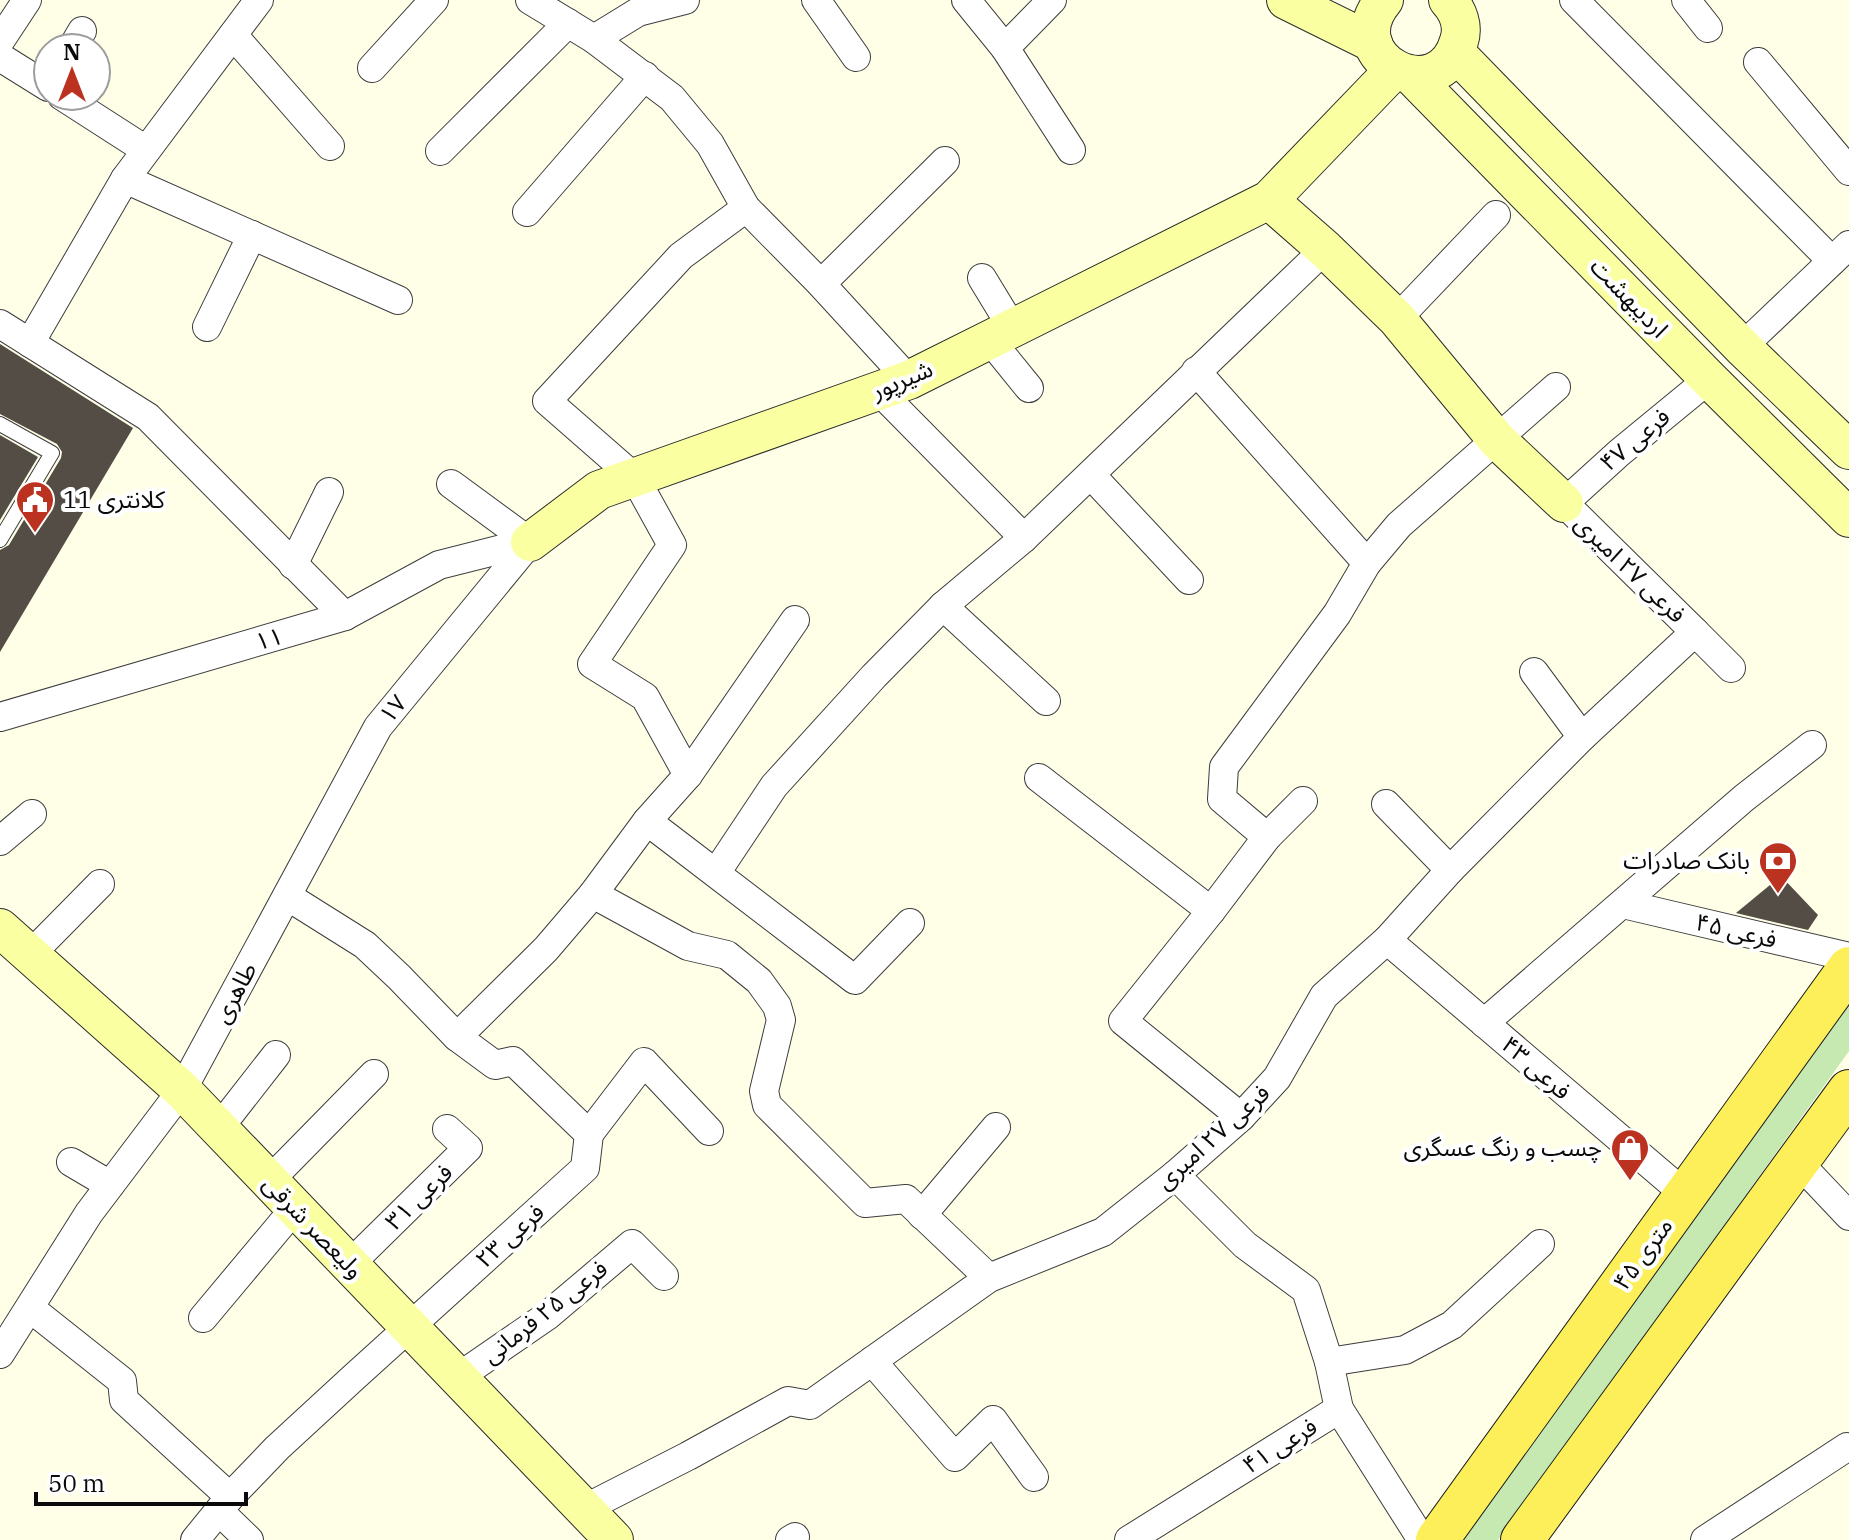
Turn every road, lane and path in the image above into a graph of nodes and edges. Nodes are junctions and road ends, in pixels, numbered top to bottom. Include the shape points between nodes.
1 (27, 0) edge
2 (434, 0) edge
3 (530, 0) edge
4 (685, 0) edge
5 (816, 0) edge
6 (966, 0) edge
7 (1052, 0) edge
8 (1286, 0) edge
9 (1384, 0) edge
10 (1448, 0) edge
11 (1574, 0) edge
12 (1686, 0) edge
13 (250, 3) edge
14 (568, 23) junction
15 (1708, 28) dead end
16 (233, 35) junction
17 (594, 39) junction
18 (0, 41) edge
19 (1005, 48) junction
20 (1455, 52) junction
21 (0, 57) edge
22 (856, 57) dead end
23 (1393, 62) junction
24 (1758, 62) dead end
25 (372, 68) dead end
26 (645, 76) junction
27 (32, 77) edge
28 (87, 112) edge
29 (330, 146) dead end
30 (146, 150) junction
31 (1071, 150) dead end
32 (440, 151) dead end
33 (945, 161) dead end
34 (1849, 171) edge
35 (125, 179) junction
36 (1269, 200) junction
37 (746, 208) junction
38 (527, 212) dead end
39 (1496, 215) dead end
40 (252, 235) junction
41 (1325, 249) junction
42 (1840, 253) edge
43 (982, 278) dead end
44 (821, 284) junction
45 (398, 300) dead end
46 (1397, 319) junction
47 (0, 324) edge
48 (207, 327) dead end
49 (1001, 334) junction
50 (30, 343) junction
51 (1742, 347) junction
52 (1196, 371) junction
53 (1709, 379) junction
54 (894, 386) junction
55 (1556, 387) dead end
56 (1029, 388) dead end
57 (0, 424) edge
58 (1497, 440) junction
59 (1849, 450) edge
60 (1091, 475) junction
61 (635, 478) junction
62 (451, 484) dead end
63 (329, 492) dead end
64 (1564, 503) junction
65 (1849, 518) edge
66 (1024, 538) junction
67 (0, 540) edge
68 (530, 542) junction
69 (1367, 563) junction
70 (293, 565) junction
71 (1189, 580) dead end
72 (943, 606) junction
73 (345, 616) junction
74 (795, 620) dead end
75 (1695, 632) junction
76 (1731, 668) dead end
77 (1534, 672) dead end
78 (1046, 701) dead end
79 (0, 717) edge
80 (1582, 737) junction
81 (1812, 745) dead end
82 (688, 775) junction
83 (1039, 778) dead end
84 (1303, 801) dead end
85 (1386, 804) dead end
86 (32, 814) dead end
87 (647, 821) junction
88 (1267, 837) junction
89 (0, 841) edge
90 (1450, 870) junction
91 (716, 873) junction
92 (100, 884) dead end
93 (593, 894) junction
94 (287, 896) junction
95 (1623, 904) junction
96 (1211, 911) junction
97 (910, 923) dead end
98 (0, 928) edge
99 (1387, 940) junction
100 (30, 955) junction
101 (1849, 957) edge
102 (1849, 968) edge
103 (1484, 1023) junction
104 (457, 1037) junction
105 (276, 1055) dead end
106 (374, 1074) dead end
107 (182, 1090) junction
108 (1849, 1091) edge
109 (1241, 1117) junction
110 (996, 1127) dead end
111 (219, 1128) junction
112 (447, 1129) dead end
113 (709, 1131) dead end
114 (589, 1134) junction
115 (1797, 1161) junction
116 (71, 1162) dead end
117 (1175, 1175) junction
118 (269, 1181) junction
119 (110, 1185) junction
120 (1686, 1195) junction
121 (295, 1208) junction
122 (922, 1215) junction
123 (1849, 1216) edge
124 (1540, 1244) dead end
125 (349, 1265) junction
126 (664, 1276) dead end
127 (989, 1278) junction
128 (30, 1308) junction
129 (203, 1318) dead end
130 (409, 1328) junction
131 (3, 1344) edge
132 (872, 1361) junction
133 (1329, 1362) junction
134 (457, 1378) junction
135 (1339, 1409) junction
136 (1847, 1447) edge
137 (1034, 1477) dead end
138 (224, 1504) junction
139 (584, 1509) junction
140 (195, 1540) edge
141 (249, 1540) edge
142 (614, 1540) edge
143 (1129, 1540) edge
144 (1422, 1540) edge
145 (1437, 1540) edge
146 (1522, 1540) edge
147 (1705, 1540) edge

1 - 18 street
2 - 25 street
3 - 14 street
4 - 17 street via 638,12
5 - 22 street
6 - 19 street
7 - 19 street
8 - 23 main road, اردیبهشت
9 - 23 main road via 1371,25
10 - 20 main road via 1459,18 1461,36
11 - 42 street
12 - 15 street
13 - 16 street
14 - 17 street
14 - 32 street
16 - 29 street
16 - 30 street
17 - 26 street
19 - 31 street
20 - 23 main road via 1429,74
20 - 51 main road, اردیبهشت
21 - 27 street
23 - 36 main road, شیرپور
23 - 53 main road, اردیبهشت
24 - 34 street
26 - 37 street via 672,98 710,144
26 - 38 street
28 - 30 street
30 - 35 street
33 - 44 street
35 - 40 street
35 - 50 street
36 - 41 main road
36 - 49 main road, شیرپور
37 - 44 street
37 - 61 street via 681,256 547,401
39 - 46 street
40 - 45 street
40 - 48 street
41 - 46 main road
41 - 52 street
42 - 51 street
43 - 49 street
44 - 54 street
46 - 58 main road
47 - 50 street
49 - 54 main road, شیرپور
49 - 56 street
50 - 70 street via 148,417
51 - 59 main road, اردیبهشت
52 - 60 street
52 - 69 street
53 - 64 street, فرعی ۴۷
53 - 65 main road, اردیبهشت
54 - 61 main road, شیرپور
54 - 66 street
55 - 58 street
57 - 67 lane via 52,453
58 - 64 main road
58 - 69 street via 1399,525
60 - 66 street
60 - 71 street
61 - 68 main road, شیرپور via 599,490
61 - 82 street via 672,545 592,664 645,697
62 - 68 street
63 - 70 street
64 - 75 street, فرعی ۲۷ امیری
66 - 72 street
68 - 73 street, ۱۱ via 439,565
68 - 94 street, ۱۷ via 378,727
69 - 88 street via 1337,614 1224,767 1222,799
70 - 73 street
72 - 78 street
72 - 91 street via 774,786
73 - 79 street, ۱۱
74 - 82 street
75 - 76 street
75 - 80 street, فرعی ۲۷ امیری
77 - 80 street
80 - 90 street, فرعی ۲۷ امیری
81 - 95 street
82 - 87 street
83 - 96 street
84 - 88 street
85 - 90 street
86 - 89 street
87 - 91 street
87 - 93 street
88 - 96 street
90 - 99 street, فرعی ۲۷ امیری
91 - 97 street via 855,980
92 - 100 street
93 - 104 street
93 - 122 street via 688,946 727,955 759,981 781,1020 764,1091 767,1105 865,1203 906,1199
94 - 104 street via 365,945
94 - 107 street, طاهری
95 - 101 street, فرعی ۴۵
95 - 103 street
96 - 109 street via 1123,1021
98 - 100 main road, ولیعصر شرقی
99 - 103 street, فرعی ۴۳
99 - 109 street, فرعی ۲۷ امیری via 1324,996 1277,1078
100 - 107 main road, ولیعصر شرقی
102 - 120 main road, ۴۵ متری
103 - 120 street, فرعی ۴۳
104 - 114 street via 495,1065 513,1061
105 - 111 street
106 - 118 street
107 - 111 main road, ولیعصر شرقی
107 - 119 street, طاهری
108 - 115 main road
109 - 117 street, فرعی ۲۷ امیری
110 - 122 street
111 - 118 main road, ولیعصر شرقی
112 - 125 street, فرعی ۳۱ via 468,1148
113 - 114 street via 644,1062
114 - 130 street, فرعی ۲۳ via 585,1168
115 - 123 street
115 - 146 main road
116 - 119 street
117 - 127 street, فرعی ۲۷ امیری via 1103,1232
117 - 133 street via 1245,1245 1306,1290
118 - 121 main road, ولیعصر شرقی
119 - 128 street, طاهری
120 - 145 main road, ۴۵ متری
121 - 125 main road, ولیعصر شرقی
121 - 129 street
122 - 127 street
124 - 133 street via 1452,1325 1405,1350
125 - 130 main road, ولیعصر شرقی
126 - 134 street, فرعی ۲۵ فرمانی via 632,1244 547,1316
127 - 132 street, فرعی ۲۷ امیری
128 - 131 street, طاهری
128 - 138 street via 122,1381 124,1400
130 - 134 main road, ولیعصر شرقی
130 - 138 street, فرعی ۲۳ via 277,1448
132 - 137 street via 955,1457 993,1420
132 - 139 street, فرعی ۲۷ امیری via 810,1405 788,1401
133 - 135 street
134 - 139 main road, ولیعصر شرقی
135 - 143 street, فرعی ۴۱
135 - 144 street, فرعی ۴۱
136 - 147 street
138 - 140 street, فرعی ۲۳
138 - 141 street
139 - 142 main road, ولیعصر شرقی

